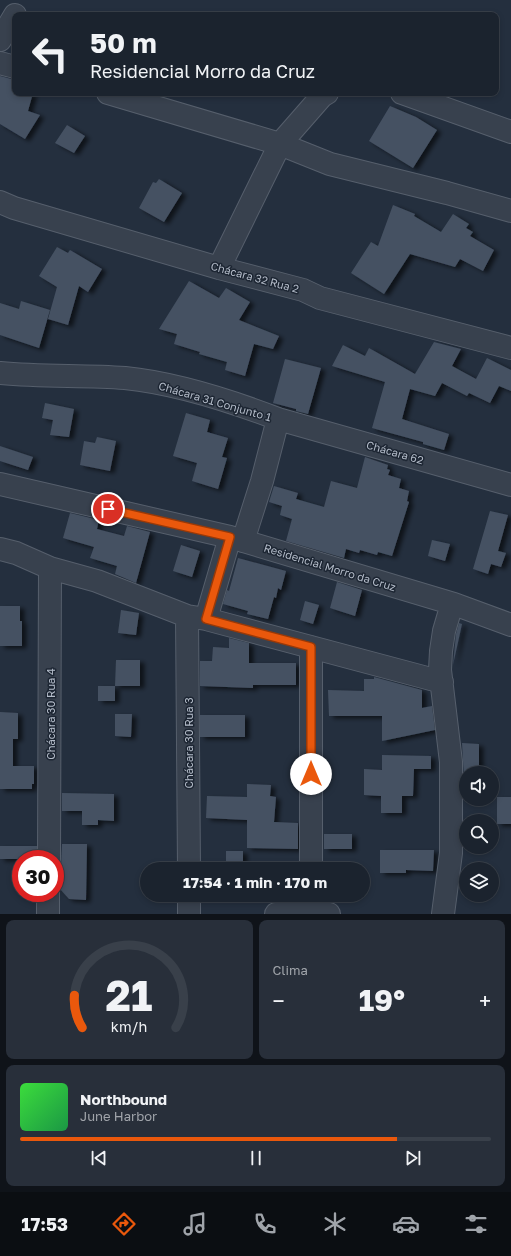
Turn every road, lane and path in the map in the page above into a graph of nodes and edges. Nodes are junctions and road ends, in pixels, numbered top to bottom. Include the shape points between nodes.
1 (24, 0) edge
2 (17, 12) edge
3 (12, 20) edge
4 (0, 40) edge
5 (0, 63) edge
6 (12, 66) edge
7 (118, 96) edge
8 (322, 96) edge
9 (410, 96) edge
10 (511, 132) edge
11 (280, 144) junction
12 (0, 202) edge
13 (511, 211) edge
14 (220, 268) junction
15 (511, 348) edge
16 (1, 373) edge
17 (278, 419) junction
18 (0, 484) edge
19 (511, 485) edge
20 (237, 539) junction
21 (0, 549) edge
22 (50, 568) junction
23 (454, 604) junction
24 (196, 618) junction
25 (511, 624) edge
26 (311, 647) junction
27 (442, 682) junction
28 (49, 850) edge
29 (189, 862) edge
30 (312, 862) edge
31 (48, 902) edge
32 (189, 902) edge
33 (316, 909) edge
34 (48, 914) edge
35 (189, 914) edge
36 (276, 914) edge
37 (443, 914) edge

1 - 2 street
3 - 4 street
5 - 6 street
7 - 11 street
8 - 11 street
9 - 10 street
11 - 13 street via 330,164
11 - 14 street
12 - 14 street, Chácara 32 Rua 2
14 - 15 street, Chácara 32 Rua 2 via 303,290 320,298
16 - 17 street, Chácara 31 Conjunto 1 via 126,378 174,386
17 - 19 street, Chácara 62
17 - 20 street, Chácara 31 Conjunto 1 via 262,481
18 - 20 street
20 - 23 street, Residencial Morro da Cruz
20 - 24 street
21 - 22 street
22 - 24 street via 97,581
22 - 28 street, Chácara 30 Rua 4
23 - 25 street, Residencial Morro da Cruz
23 - 27 street via 444,631 440,670
24 - 26 street
24 - 29 street, Chácara 30 Rua 3
26 - 27 street
26 - 30 street
27 - 37 street via 451,762 451,853
31 - 34 street
32 - 35 street
33 - 36 street

